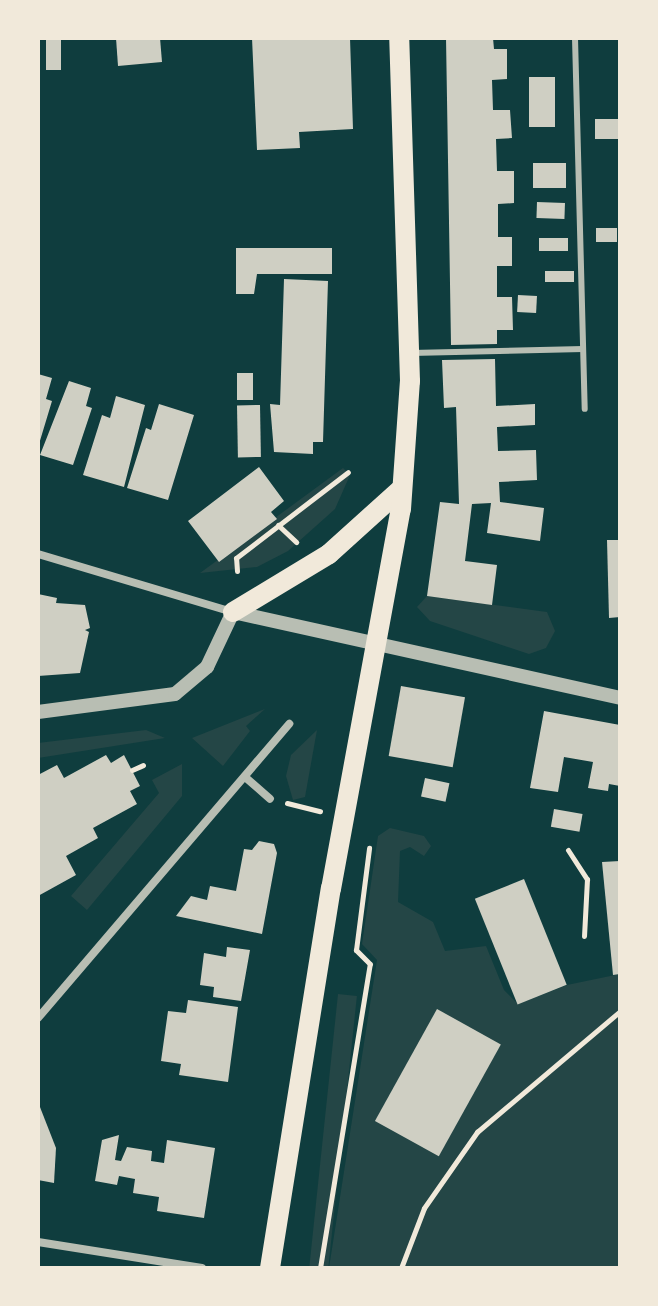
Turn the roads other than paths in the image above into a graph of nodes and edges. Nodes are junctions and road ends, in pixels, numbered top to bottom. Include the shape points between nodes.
1 (399, 38) edge
2 (575, 38) edge
3 (583, 349) junction
4 (410, 353) junction
5 (585, 409) dead end
6 (402, 488) junction
7 (38, 554) edge
8 (233, 612) junction
9 (375, 643) junction
10 (620, 698) edge
11 (38, 712) edge
12 (289, 724) dead end
13 (245, 777) junction
14 (270, 799) road end
15 (38, 1018) edge
16 (38, 1242) edge
17 (202, 1268) edge
18 (270, 1268) edge

1 - 4 main road
2 - 3 lane
3 - 4 lane
3 - 5 lane
4 - 6 main road
6 - 8 main road via 329,554
6 - 9 main road
7 - 8 street
8 - 9 street
8 - 11 street via 207,667 175,694
9 - 10 street
9 - 18 main road
12 - 13 street
13 - 14 street
13 - 15 street
16 - 17 street

